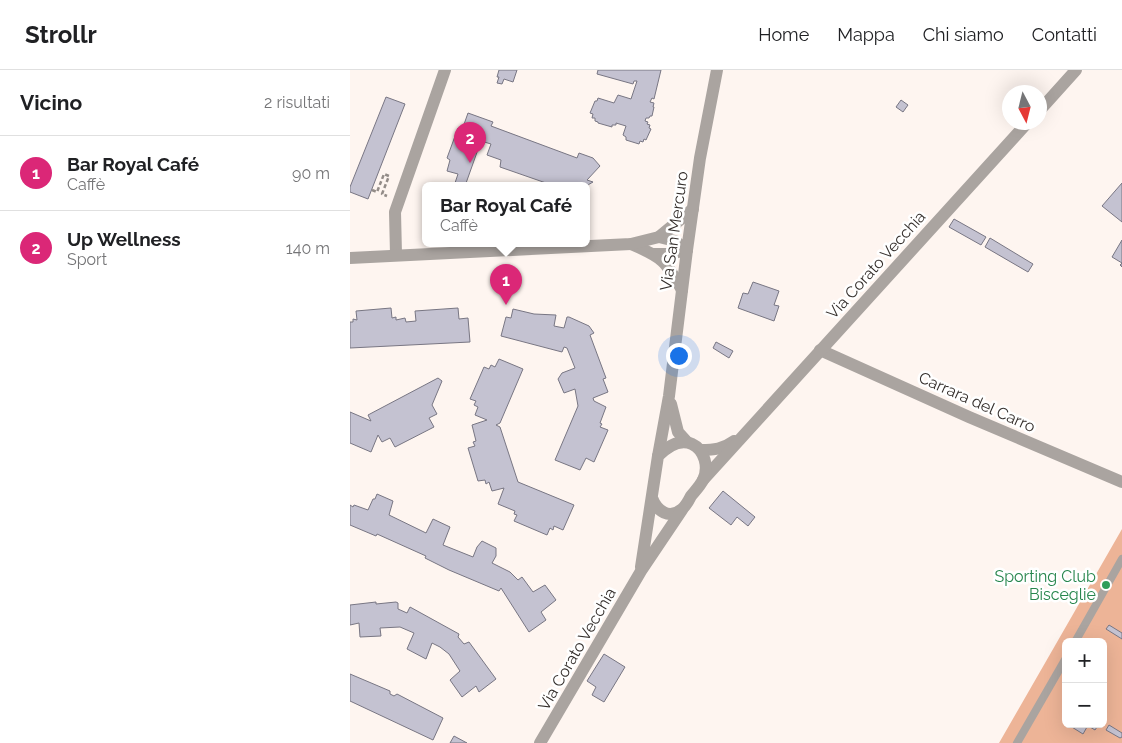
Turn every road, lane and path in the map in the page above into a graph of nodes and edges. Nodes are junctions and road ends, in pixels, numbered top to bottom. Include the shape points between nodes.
1 (445, 70) edge
2 (716, 70) edge
3 (1076, 70) edge
4 (1047, 102) edge
5 (1021, 130) edge
6 (372, 190) dead end
7 (387, 196) dead end
8 (693, 209) junction
9 (659, 237) junction
10 (631, 244) junction
11 (590, 246) edge
12 (560, 247) edge
13 (687, 250) junction
14 (396, 254) junction
15 (654, 254) junction
16 (350, 258) edge
17 (682, 290) junction
18 (820, 350) junction
19 (669, 396) junction
20 (748, 431) junction
21 (687, 442) junction
22 (701, 450) junction
23 (658, 456) junction
24 (703, 480) junction
25 (1122, 482) edge
26 (652, 498) junction
27 (682, 510) junction
28 (1122, 559) edge
29 (641, 571) junction
30 (1077, 638) edge
31 (1062, 665) edge
32 (540, 743) edge
33 (1017, 743) edge

1 - 14 street via 395,212
2 - 8 street, Via San Mercuro
3 - 4 street
5 - 18 street, Via Corato Vecchia
6 - 7 path via 377,192 384,174 389,176 382,194
8 - 9 street
8 - 13 street, Via San Mercuro
9 - 10 street
9 - 13 street via 676,241
10 - 11 street
10 - 15 street
12 - 14 street
13 - 15 street
13 - 17 street, Via San Mercuro
14 - 16 street
15 - 17 street via 669,267
17 - 19 street, Via San Mercuro
18 - 20 street, Via Corato Vecchia
18 - 25 street, Carrara del Carro
19 - 21 street via 674,422
19 - 23 street, Via Corato Vecchia
20 - 22 street, Via Corato Vecchia via 726,447
20 - 24 street, Via Corato Vecchia
21 - 22 street
21 - 23 street via 675,443
22 - 24 street via 706,469
23 - 26 street, Via Corato Vecchia
24 - 27 street, Via Corato Vecchia
26 - 27 street via 656,508 663,513
26 - 29 street, Via Corato Vecchia
27 - 29 street, Via Corato Vecchia
28 - 30 lane
29 - 32 street, Via Corato Vecchia
31 - 33 lane

